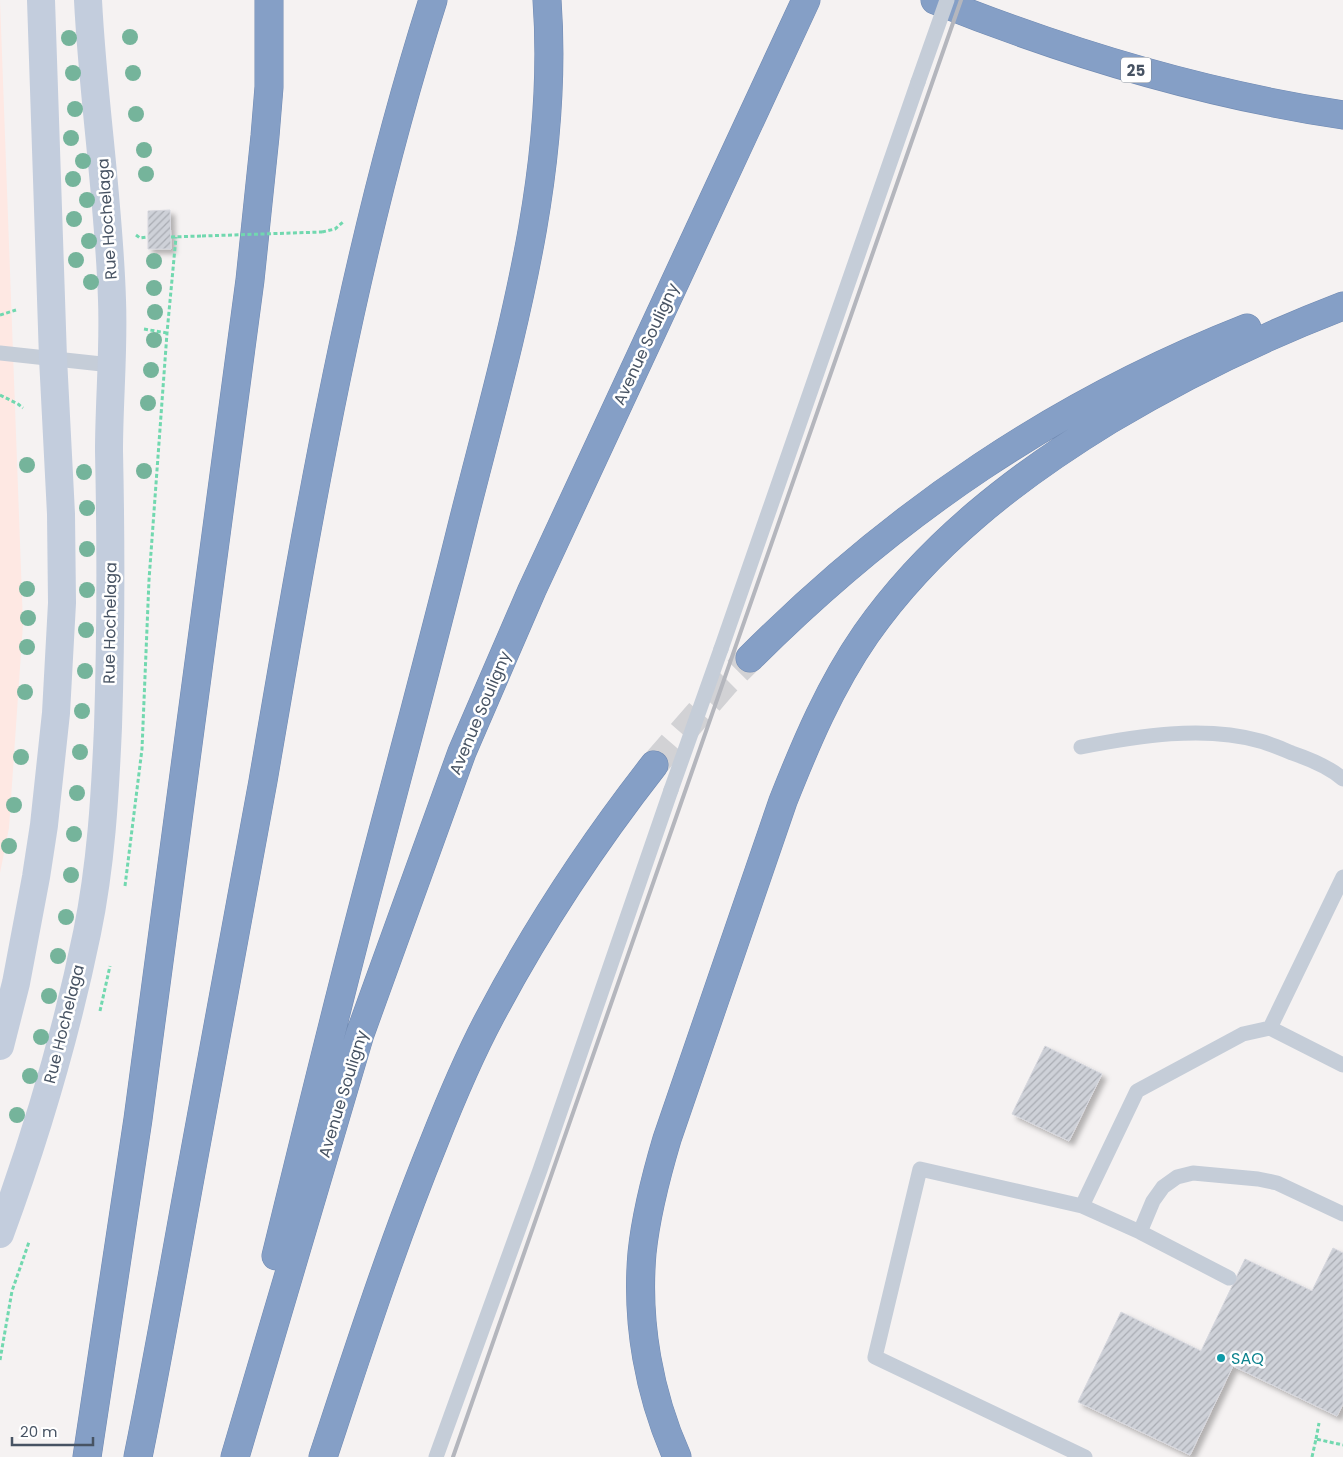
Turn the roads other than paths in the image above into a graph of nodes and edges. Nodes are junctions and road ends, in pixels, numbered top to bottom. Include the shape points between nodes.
1 (41, 0) edge
2 (88, 0) edge
3 (269, 0) edge
4 (434, 0) edge
5 (547, 0) edge
6 (806, 0) edge
7 (935, 0) edge
8 (947, 0) edge
9 (1343, 115) edge
10 (1343, 293) edge
11 (1343, 306) edge
12 (0, 353) edge
13 (53, 358) junction
14 (111, 365) junction
15 (750, 658) tunnel mouth
16 (1081, 747) dead end
17 (654, 765) tunnel mouth
18 (1343, 779) edge
19 (1343, 877) edge
20 (1270, 1028) junction
21 (1, 1041) edge
22 (1343, 1065) edge
23 (1082, 1206) junction
24 (1343, 1214) edge
25 (1140, 1232) junction
26 (0, 1234) edge
27 (1230, 1278) dead end
28 (86, 1457) edge
29 (138, 1457) edge
30 (227, 1457) edge
31 (235, 1457) edge
32 (323, 1457) edge
33 (436, 1457) edge
34 (677, 1457) edge
35 (1085, 1457) edge

1 - 13 main road
2 - 14 main road, Rue Hochelaga via 110,264
3 - 28 highway via 266,136 250,280 138,1119
4 - 29 highway via 354,291 298,572 251,850
5 - 30 highway via 547,115 538,198 523,282 334,1020
6 - 31 highway, Avenue Souligny via 532,590 462,752 360,1034
7 - 9 highway, 25 via 1047,43 1162,77 1234,95
8 - 33 lane, bridge via 540,1170
10 - 15 highway via 1185,353 1096,397 1033,433 873,545
11 - 34 highway via 1176,381 1043,462 947,540 918,568 865,635 843,670 804,749 783,801 655,1179 642,1254 642,1326 656,1398
12 - 13 lane
13 - 14 lane
13 - 21 main road via 62,603 56,713 36,877 16,983
14 - 26 main road, Rue Hochelaga via 111,644 101,841 88,932 52,1076
16 - 18 lane via 1162,734 1218,734 1259,741 1301,756
17 - 32 highway via 557,900 494,1008 469,1060 399,1231
19 - 20 lane
20 - 22 lane
20 - 23 lane via 1243,1034 1137,1091
23 - 25 lane
23 - 35 lane via 920,1169 875,1357
24 - 25 lane via 1277,1183 1193,1173 1177,1177 1163,1187
25 - 27 lane

